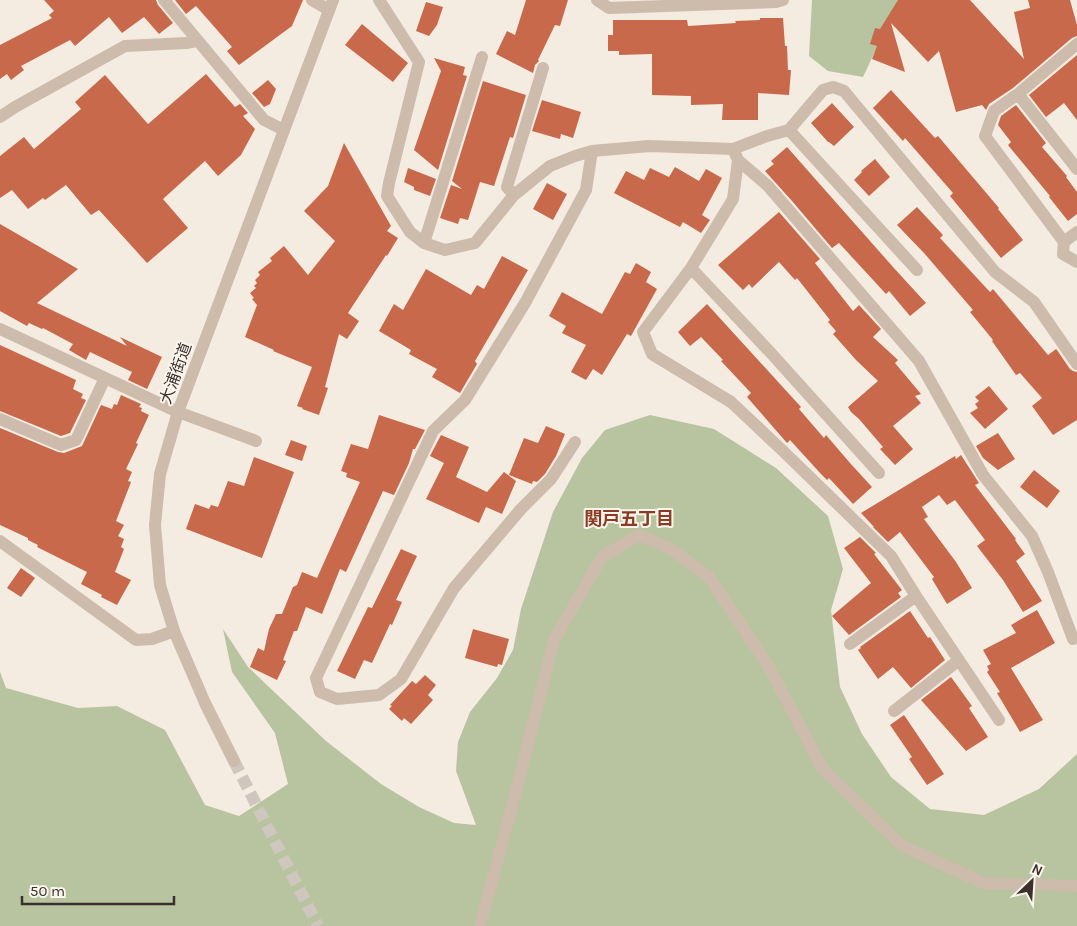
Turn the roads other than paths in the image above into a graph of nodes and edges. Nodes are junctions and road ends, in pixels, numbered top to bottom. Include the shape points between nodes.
1 (164, 0) edge
2 (312, 0) edge
3 (379, 0) edge
4 (597, 0) edge
5 (783, 0) edge
6 (708, 2) edge
7 (331, 5) edge
8 (197, 41) junction
9 (1077, 44) edge
10 (482, 58) dead end
11 (543, 68) dead end
12 (1018, 94) junction
13 (0, 117) edge
14 (284, 130) junction
15 (789, 130) junction
16 (592, 151) junction
17 (736, 155) junction
18 (1077, 169) edge
19 (514, 195) junction
20 (1077, 232) edge
21 (1064, 242) junction
22 (424, 243) junction
23 (1077, 262) edge
24 (691, 268) junction
25 (917, 270) dead end
26 (0, 329) edge
27 (1077, 364) edge
28 (104, 378) junction
29 (178, 412) junction
30 (0, 419) edge
31 (256, 441) dead end
32 (575, 442) dead end
33 (879, 473) dead end
34 (0, 541) edge
35 (916, 596) junction
36 (174, 631) junction
37 (1073, 639) dead end
38 (850, 644) dead end
39 (959, 660) junction
40 (894, 711) dead end
41 (999, 720) dead end
42 (234, 762) tunnel mouth
43 (1077, 886) edge
44 (480, 926) edge

1 - 8 street
2 - 7 street
3 - 22 street via 419,62 387,196 410,232
4 - 6 street via 609,8
5 - 6 street
7 - 14 street, 大浦街道
8 - 13 street via 125,46
8 - 14 street via 264,120
9 - 12 street
10 - 22 street
11 - 19 street via 507,187
12 - 18 street
12 - 21 street via 994,111 985,136
14 - 29 street, 大浦街道
15 - 17 street via 767,136
15 - 25 street
15 - 27 street via 823,90 833,87 844,91 995,272 1034,302
16 - 17 street via 649,146
16 - 19 street via 550,166
16 - 32 street via 586,190 524,302 465,400 433,431 316,678 320,692 337,699 379,695 401,679 454,588 551,479
17 - 24 street via 733,200
17 - 37 street via 768,186 920,361 983,475 1032,536
19 - 22 street via 475,243 445,250
20 - 21 street
21 - 23 street via 1063,254
24 - 33 street
24 - 35 street via 643,332 652,354 731,402 891,556
26 - 28 street
28 - 29 street
28 - 30 street via 76,440 61,445
29 - 31 street
29 - 36 street, 大浦街道 via 160,474 154,525 160,584
34 - 36 street via 136,640 152,639
35 - 38 street
35 - 39 street
36 - 42 street, 大浦街道
39 - 40 street
39 - 41 street
43 - 44 street via 983,883 901,845 822,768 769,667 709,578 671,549 639,536 602,557 554,640

